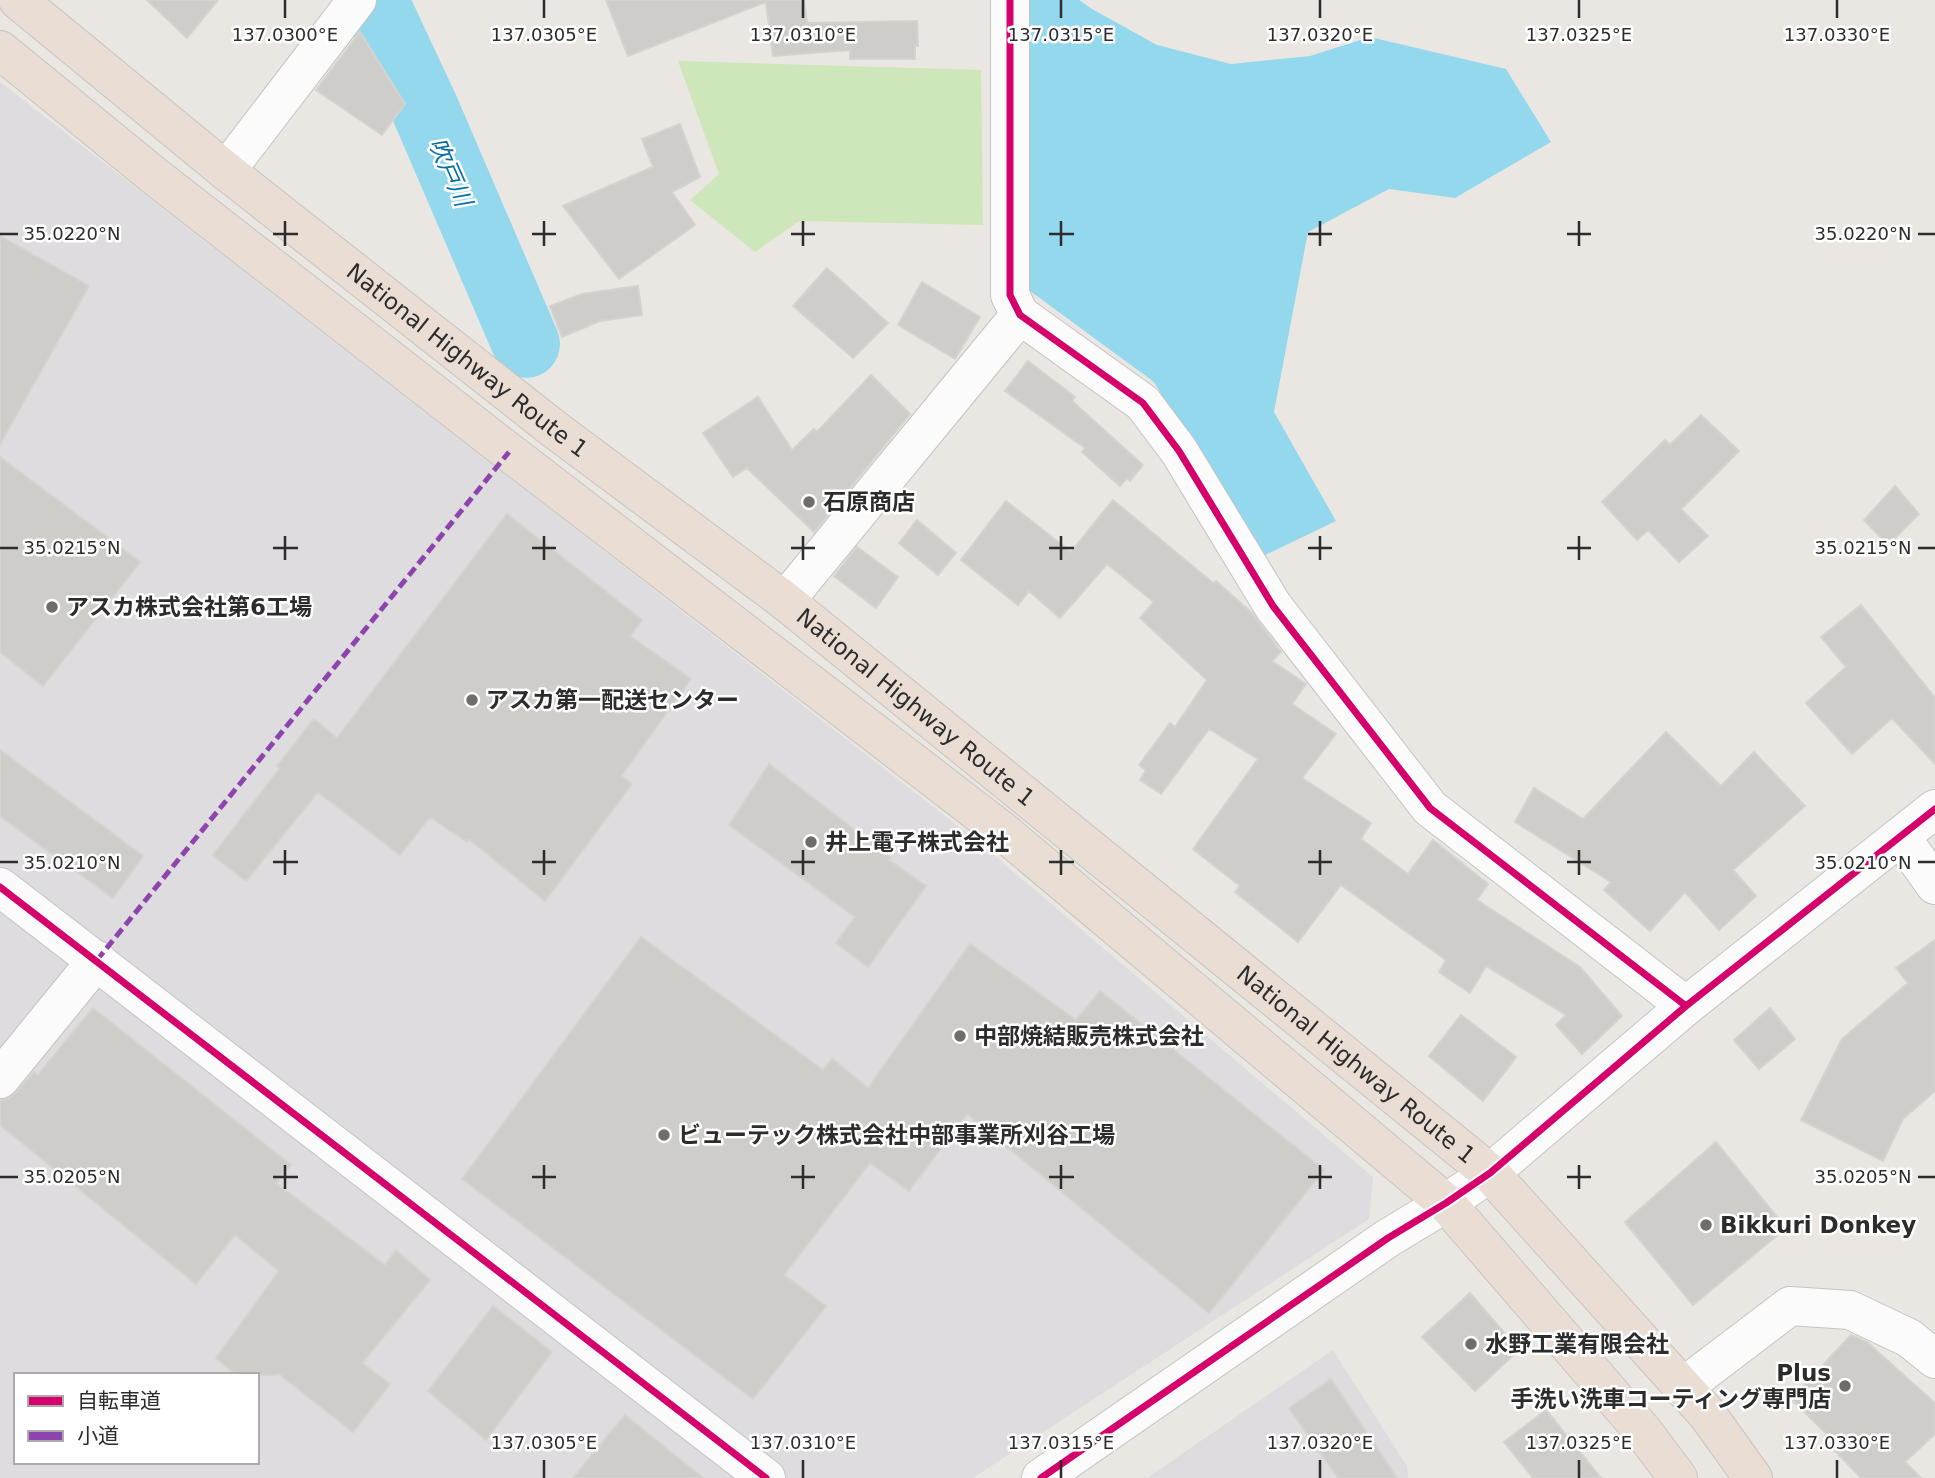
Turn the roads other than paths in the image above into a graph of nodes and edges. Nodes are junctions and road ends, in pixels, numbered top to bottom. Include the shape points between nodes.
1 (18, 0) edge
2 (356, 0) edge
3 (1010, 0) edge
4 (0, 50) edge
5 (226, 171) junction
6 (1020, 315) junction
7 (785, 601) junction
8 (1935, 809) edge
9 (1901, 837) junction
10 (1935, 885) edge
11 (0, 887) edge
12 (97, 960) junction
13 (1686, 1006) junction
14 (0, 1079) edge
15 (1490, 1173) junction
16 (1446, 1203) junction
17 (1935, 1359) edge
18 (1682, 1388) junction
19 (766, 1478) edge
20 (1041, 1478) edge
21 (1678, 1478) edge
22 (1753, 1478) edge

1 - 5 highway, National Highway Route 1
2 - 5 street
3 - 6 street via 1010,295
4 - 16 highway, National Highway Route 1 via 190,204 1002,830
5 - 7 highway, National Highway Route 1 via 554,429
6 - 7 street
6 - 13 street via 1143,403 1179,451 1273,607 1430,808
7 - 15 highway, National Highway Route 1
8 - 9 street
9 - 10 street
9 - 13 street
11 - 12 street
12 - 14 street
12 - 19 street
13 - 15 street
15 - 16 street
15 - 18 highway, National Highway Route 1
16 - 20 street via 1388,1238
16 - 21 highway, National Highway Route 1
17 - 18 street via 1909,1339 1850,1310 1790,1306
18 - 22 highway, National Highway Route 1 via 1707,1414

